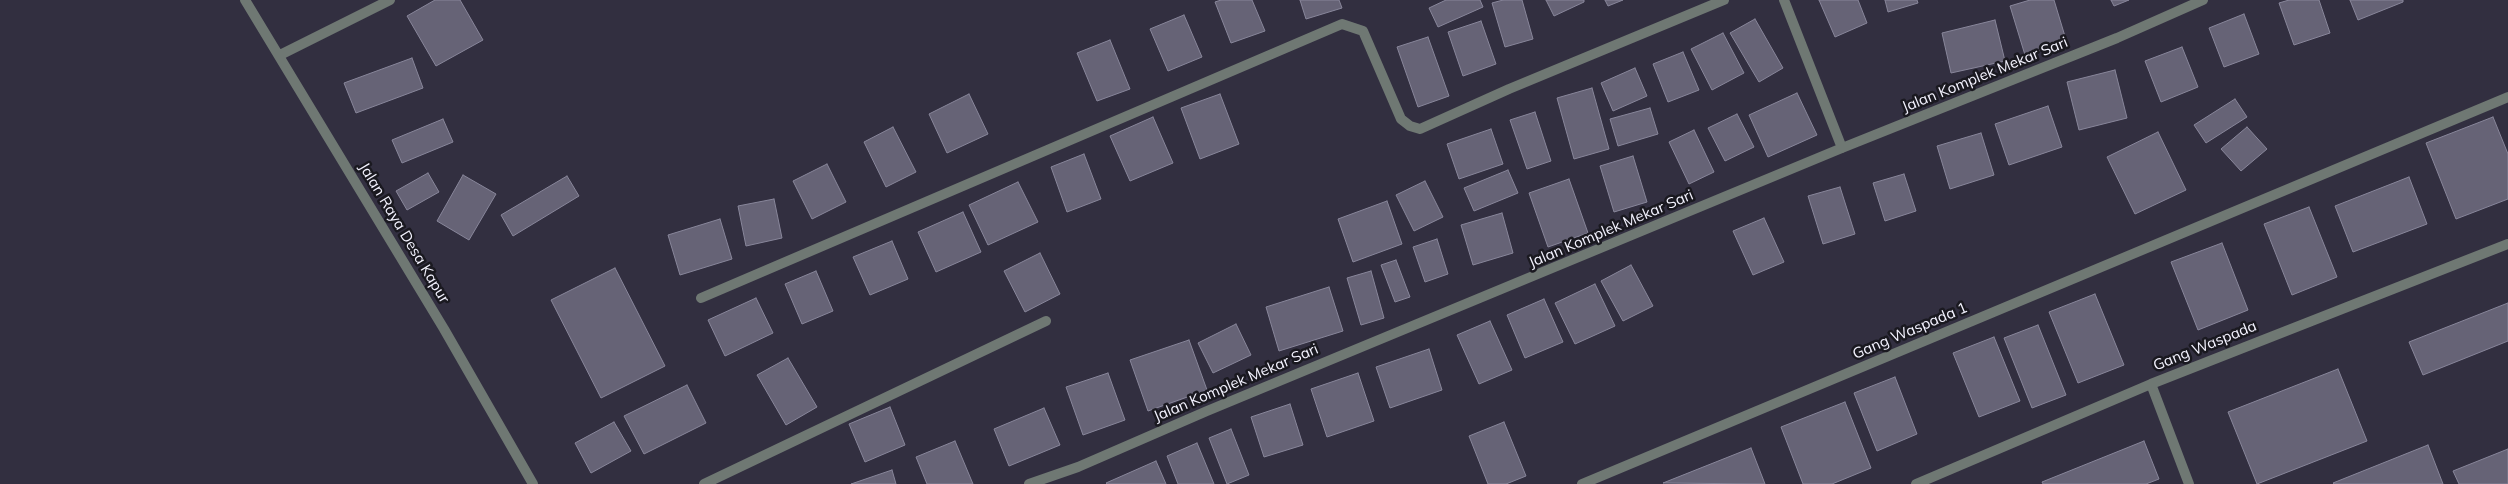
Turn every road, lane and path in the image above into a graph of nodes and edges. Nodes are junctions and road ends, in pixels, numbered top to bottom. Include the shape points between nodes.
1 (245, 0) edge
2 (390, 0) edge
3 (1724, 0) edge
4 (1784, 0) edge
5 (2203, 0) edge
6 (280, 55) junction
7 (2508, 97) edge
8 (1842, 148) junction
9 (2508, 244) edge
10 (701, 298) dead end
11 (1046, 321) dead end
12 (2151, 384) junction
13 (533, 484) edge
14 (704, 484) edge
15 (1029, 484) edge
16 (1582, 484) edge
17 (1916, 484) edge
18 (2188, 484) edge

1 - 6 street, Jalan Raya Desa Kapur
2 - 6 street
3 - 10 street via 1420,129 1401,119 1363,31 1342,24
4 - 8 street
5 - 8 street, Jalan Komplek Mekar Sari via 2117,38
6 - 13 street, Jalan Raya Desa Kapur
7 - 16 street, Gang Waspada 1
8 - 15 street, Jalan Komplek Mekar Sari via 1078,467
9 - 12 street, Gang Waspada
11 - 14 street
12 - 17 street, Gang Waspada
12 - 18 street

